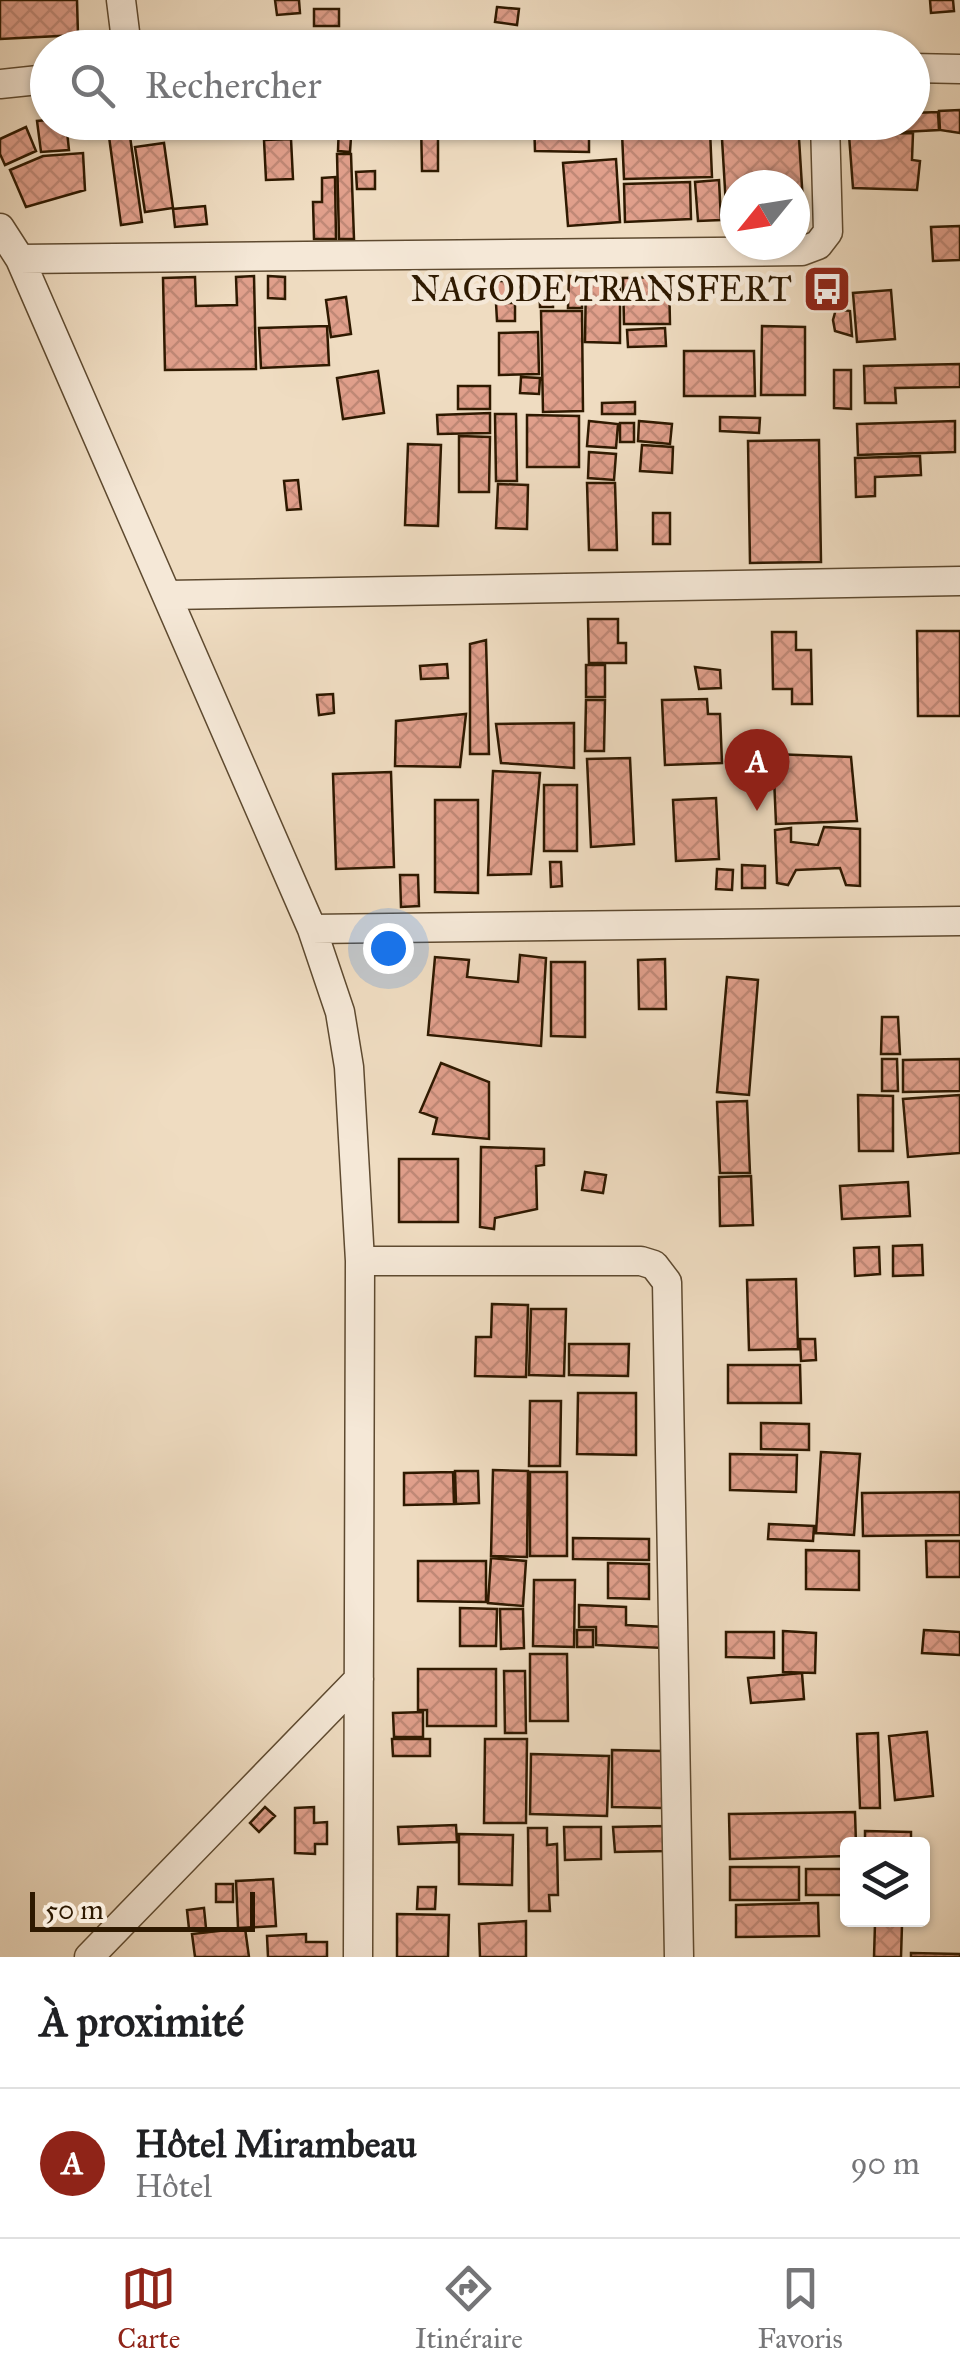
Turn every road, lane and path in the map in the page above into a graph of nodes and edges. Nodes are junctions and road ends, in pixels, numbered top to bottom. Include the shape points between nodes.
1 (121, 0) edge
2 (125, 30) edge
3 (930, 68) edge
4 (960, 69) edge
5 (30, 81) edge
6 (0, 84) edge
7 (825, 140) edge
8 (0, 228) edge
9 (20, 259) junction
10 (960, 581) edge
11 (168, 596) junction
12 (960, 921) edge
13 (312, 929) junction
14 (360, 1261) junction
15 (359, 1679) junction
16 (90, 1957) edge
17 (358, 1957) edge
18 (679, 1957) edge

1 - 2 street
3 - 4 street
5 - 6 street
7 - 9 street via 828,232 802,251
8 - 9 street
9 - 11 street
10 - 11 street
11 - 13 street
12 - 13 street
13 - 14 street via 340,1012
14 - 15 street
14 - 18 street via 641,1260 667,1282
15 - 16 street
15 - 17 street

